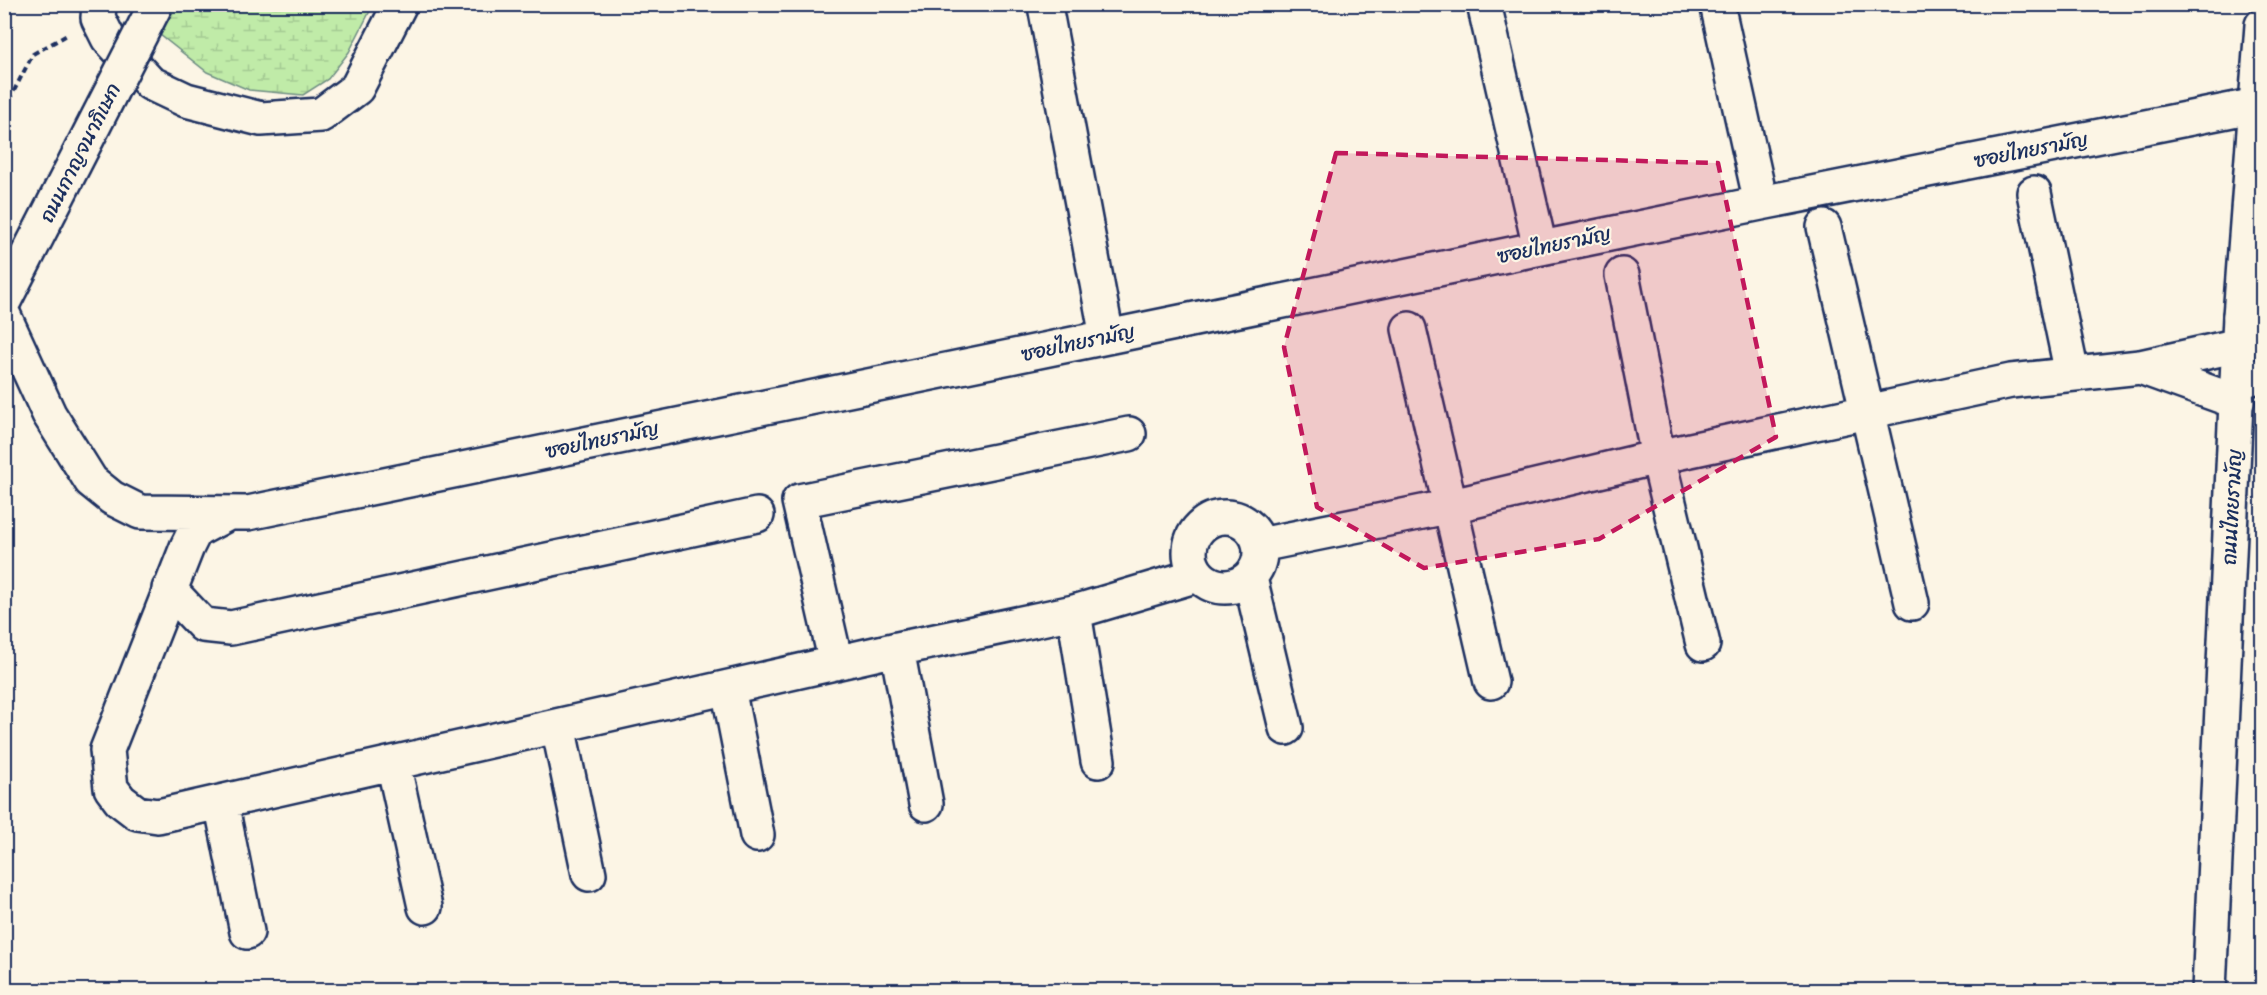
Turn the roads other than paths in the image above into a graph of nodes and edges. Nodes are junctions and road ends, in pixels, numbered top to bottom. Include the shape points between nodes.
1 (156, 4) edge
2 (400, 4) edge
3 (1484, 4) edge
4 (1717, 4) edge
5 (1045, 6) edge
6 (98, 11) edge
7 (2262, 24) edge
8 (2259, 105) edge
9 (2034, 193) dead end
10 (1761, 203) junction
11 (1824, 227) dead end
12 (1540, 248) junction
13 (1622, 275) dead end
14 (4, 301) edge
15 (4, 316) edge
16 (2247, 325) edge
17 (1409, 329) dead end
18 (1107, 337) junction
19 (2140, 366) junction
20 (2072, 375) junction
21 (2246, 386) edge
22 (1868, 412) junction
23 (1129, 434) dead end
24 (1658, 457) junction
25 (1452, 506) junction
26 (229, 513) junction
27 (757, 515) dead end
28 (1260, 545) junction
29 (1198, 575) junction
30 (1250, 578) junction
31 (169, 589) junction
32 (1912, 603) dead end
33 (1074, 612) junction
34 (1703, 644) dead end
35 (897, 649) junction
36 (836, 663) junction
37 (1491, 682) dead end
38 (728, 688) junction
39 (558, 726) junction
40 (1286, 728) dead end
41 (1098, 761) dead end
42 (393, 764) junction
43 (221, 802) junction
44 (926, 804) dead end
45 (757, 835) dead end
46 (589, 874) dead end
47 (425, 907) dead end
48 (247, 932) dead end
49 (2210, 990) edge

1 - 14 main road, ถนนกาญจนาภิเษก, bridge
2 - 6 main road via 357,88 321,115 261,119 186,100 150,82 108,38
3 - 12 main road
4 - 10 main road
5 - 18 main road
7 - 8 main road, ถนนไทยรามัญ
8 - 10 main road, ซอยไทยรามัญ
8 - 16 main road, ถนนไทยรามัญ
9 - 20 main road
10 - 12 main road, ซอยไทยรามัญ
11 - 22 main road
12 - 18 main road, ซอยไทยรามัญ
13 - 24 main road
15 - 26 main road, ซอยไทยรามัญ via 49,414 91,481 112,498 140,512
16 - 19 main road
16 - 21 main road, ถนนไทยรามัญ
17 - 25 main road
18 - 26 main road, ซอยไทยรามัญ via 248,513
19 - 20 main road
19 - 21 main road
20 - 22 main road via 2011,381
21 - 49 main road, ถนนไทยรามัญ
22 - 24 main road
22 - 32 main road
23 - 36 main road via 799,501
24 - 25 main road
24 - 34 main road
25 - 28 main road
25 - 37 main road
26 - 31 main road via 195,531
27 - 31 main road via 231,628 202,625
28 - 29 main road via 1256,534 1238,519 1227,516 1205,523 1191,541 1191,564
28 - 30 main road via 1260,557
29 - 30 main road via 1217,587 1240,584
29 - 33 main road
30 - 40 main road
31 - 43 main road via 107,750 111,788 137,813 158,816
33 - 35 main road
33 - 41 main road
35 - 36 main road
35 - 44 main road
36 - 38 main road
38 - 39 main road
38 - 45 main road
39 - 42 main road
39 - 46 main road
42 - 43 main road
42 - 47 main road
43 - 48 main road

